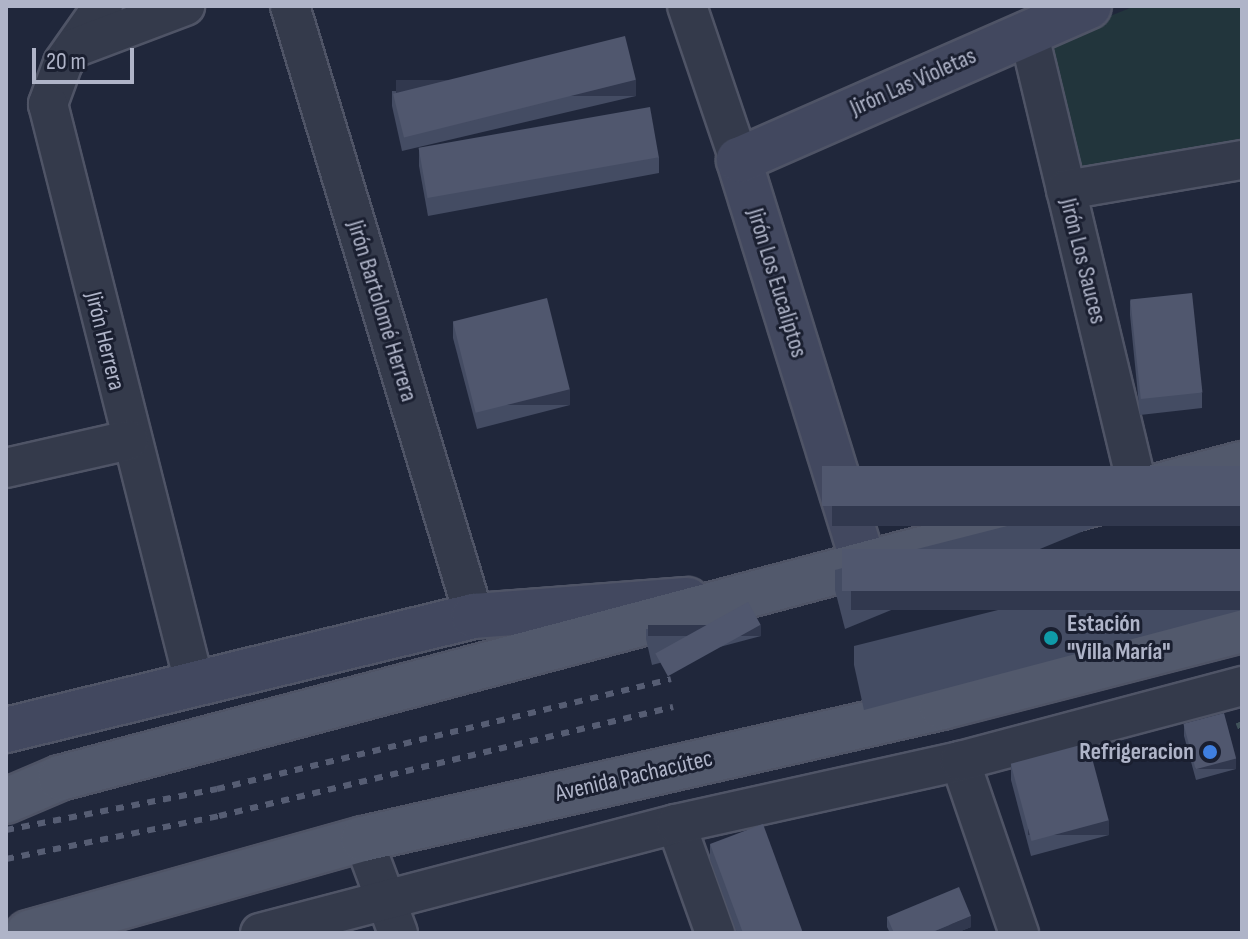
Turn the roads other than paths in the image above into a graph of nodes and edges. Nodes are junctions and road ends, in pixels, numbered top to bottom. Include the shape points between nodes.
1 (103, 6) edge
2 (185, 6) edge
3 (290, 6) edge
4 (687, 6) edge
5 (1089, 6) edge
6 (1028, 31) junction
7 (74, 48) junction
8 (739, 160) junction
9 (1242, 160) edge
10 (1066, 190) junction
11 (129, 440) junction
12 (1242, 464) edge
13 (6, 468) edge
14 (1138, 490) junction
15 (863, 561) junction
16 (733, 596) junction
17 (474, 616) junction
18 (1242, 630) edge
19 (195, 686) junction
20 (1242, 686) edge
21 (6, 730) edge
22 (960, 761) junction
23 (6, 801) edge
24 (676, 824) junction
25 (363, 839) junction
26 (392, 916) edge
27 (28, 933) edge
28 (260, 933) edge
29 (715, 933) edge
30 (1019, 933) edge

1 - 7 street, Jirón Herrera
2 - 7 street
3 - 17 street, Jirón Bartolomé Herrera
4 - 8 street, Jirón Los Eucaliptos
5 - 6 street, Jirón Las Violetas
6 - 8 street, Jirón Las Violetas
6 - 10 street, Jirón Los Sauces
7 - 11 street, Jirón Herrera via 50,89 48,104
8 - 15 street, Jirón Los Eucaliptos
9 - 10 street
10 - 14 street, Jirón Los Sauces
11 - 13 street
11 - 19 street, Jirón Herrera
12 - 14 main road
14 - 15 main road
15 - 16 main road
16 - 17 street
16 - 23 main road via 60,778
17 - 19 street
18 - 25 main road, Avenida Pachacútec via 942,707
19 - 21 street
20 - 22 street
22 - 24 street
22 - 30 street
24 - 26 street
24 - 29 street
25 - 26 street
25 - 27 main road, Avenida Pachacútec
26 - 28 street

